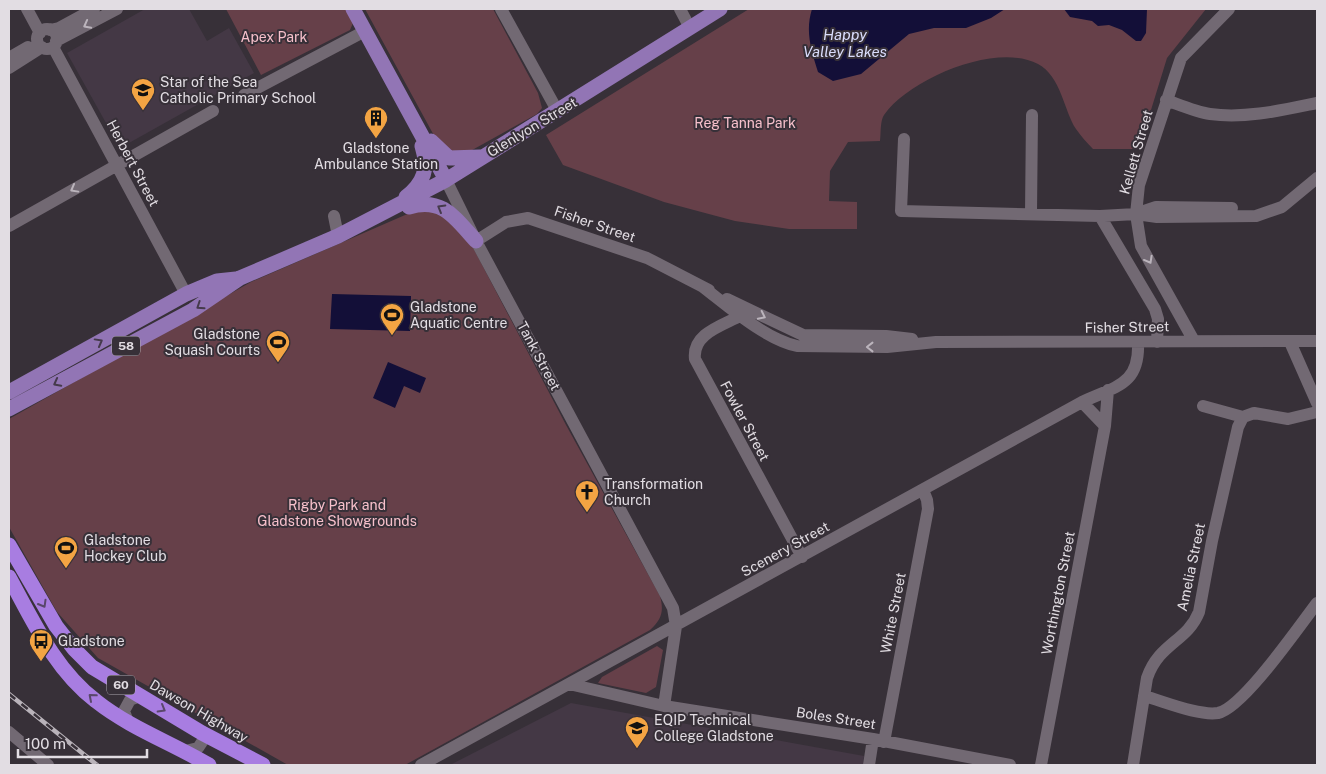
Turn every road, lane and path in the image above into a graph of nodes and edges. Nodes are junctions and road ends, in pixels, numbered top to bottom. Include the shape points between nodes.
1 (27, 9) edge
2 (94, 9) edge
3 (117, 9) edge
4 (353, 9) edge
5 (501, 9) edge
6 (680, 9) edge
7 (720, 9) edge
8 (1229, 9) edge
9 (690, 28) junction
10 (365, 31) junction
11 (46, 40) junction
12 (9, 58) edge
13 (9, 68) edge
14 (244, 95) dead end
15 (1166, 100) junction
16 (1317, 103) edge
17 (213, 111) dead end
18 (558, 112) junction
19 (1032, 115) dead end
20 (416, 125) junction
21 (904, 139) dead end
22 (484, 156) junction
23 (117, 166) junction
24 (1317, 178) edge
25 (446, 180) junction
26 (386, 214) junction
27 (1031, 214) junction
28 (1136, 214) junction
29 (334, 216) dead end
30 (1100, 216) junction
31 (9, 226) edge
32 (338, 236) junction
33 (476, 241) junction
34 (240, 278) junction
35 (702, 287) junction
36 (186, 294) junction
37 (740, 316) junction
38 (1317, 340) edge
39 (1194, 341) junction
40 (936, 342) junction
41 (1138, 342) junction
42 (1157, 342) junction
43 (1290, 342) junction
44 (1108, 390) junction
45 (9, 392) edge
46 (1082, 402) junction
47 (1317, 403) edge
48 (1203, 406) dead end
49 (9, 409) edge
50 (1317, 412) edge
51 (1243, 417) junction
52 (1105, 426) junction
53 (923, 490) junction
54 (9, 545) edge
55 (802, 557) junction
56 (9, 577) edge
57 (1317, 603) edge
58 (676, 626) junction
59 (569, 684) junction
60 (140, 696) junction
61 (1144, 696) junction
62 (664, 706) junction
63 (128, 722) junction
64 (9, 732) edge
65 (202, 733) junction
66 (879, 740) junction
67 (185, 751) junction
68 (48, 765) edge
69 (209, 765) edge
70 (263, 765) edge
71 (421, 765) edge
72 (869, 765) edge
73 (1010, 765) edge
74 (1041, 765) edge
75 (1133, 765) edge

1 - 11 street, Herbert Street
2 - 11 street
3 -> 11 street
4 - 10 main road, Tank Street
5 - 18 street
6 - 9 street
7 - 9 main road, Glenlyon Street
8 - 15 street, Kellett Street via 1184,53
9 - 18 main road, Glenlyon Street
10 - 14 street
10 - 20 main road, Tank Street
11 - 12 street
11 - 13 street
11 - 23 street, Herbert Street
15 - 16 street via 1220,115
15 - 28 street, Kellett Street via 1139,185
17 - 23 street
18 - 22 main road, Glenlyon Street
19 - 27 street
20 - 22 main road via 449,158 460,160
20 - 25 main road, Tank Street
20 - 26 main road via 425,155 424,178 415,190
21 - 27 street via 901,211
22 - 25 main road, Glenlyon Street
23 -> 31 street
23 - 36 street, Herbert Street
24 - 28 street via 1282,207 1256,216 1157,217
25 - 26 main road, Glenlyon Street / 58
25 - 33 street, Tank Street
26 - 32 main road, Glenlyon Street / 58
33 -> 26 main road via 452,215 431,203
27 - 30 street
28 - 30 street
28 -> 39 street, Kellett Street via 1141,246
29 - 32 street
30 - 42 street via 1155,310
32 - 34 main road, Glenlyon Street / 58
33 - 35 street, Fisher Street via 506,222 528,218 647,258
33 - 58 street, Tank Street via 673,608
34 - 36 main road, Glenlyon Street / 58 via 217,281
34 -> 49 main road, Glenlyon Street / 58 via 193,310
35 - 37 street, Fisher Street
35 -> 40 street, Fisher Street via 803,335 886,336
45 -> 36 main road, Glenlyon Street / 58
40 -> 37 street, Fisher Street via 887,347 797,346 784,342
37 - 55 street, Fowler Street via 701,337 694,347 695,358
38 - 43 street, Fisher Street
39 - 42 street, Fisher Street
39 - 43 street, Fisher Street
40 - 41 street, Fisher Street
41 - 42 street, Fisher Street
41 - 44 street, Scenery Street via 1139,359 1133,375
43 - 47 street
44 - 46 street, Scenery Street
44 - 52 street, Worthington Street
46 - 52 street
46 - 53 street, Scenery Street
48 - 51 street
50 - 51 street via 1288,419 1254,413
51 - 61 street, Amelia Street via 1220,502 1199,612 1185,633 1155,660
52 - 74 street, Worthington Street
53 - 55 street, Scenery Street
53 - 66 street, White Street via 928,509
54 -> 60 highway, Dawson Highway / 60 via 56,626 74,649 92,667
55 - 58 street, Scenery Street
63 -> 56 highway, 60 via 96,701 60,664
57 - 61 street via 1273,661 1228,709 1208,714
58 - 59 street, Scenery Street
58 - 62 street
59 - 62 street, Boles Street
59 - 71 street, Scenery Street
60 - 63 street via 130,700 124,711
60 -> 65 highway, Dawson Highway / 60
61 - 75 street, Amelia Street
62 - 66 street, Boles Street
63 - 67 highway, 60
64 - 68 street
65 - 67 street via 204,739 198,748
65 - 70 highway, Dawson Highway / 60
66 - 72 street, White Street
66 - 73 street, Boles Street
67 - 69 highway, 60

